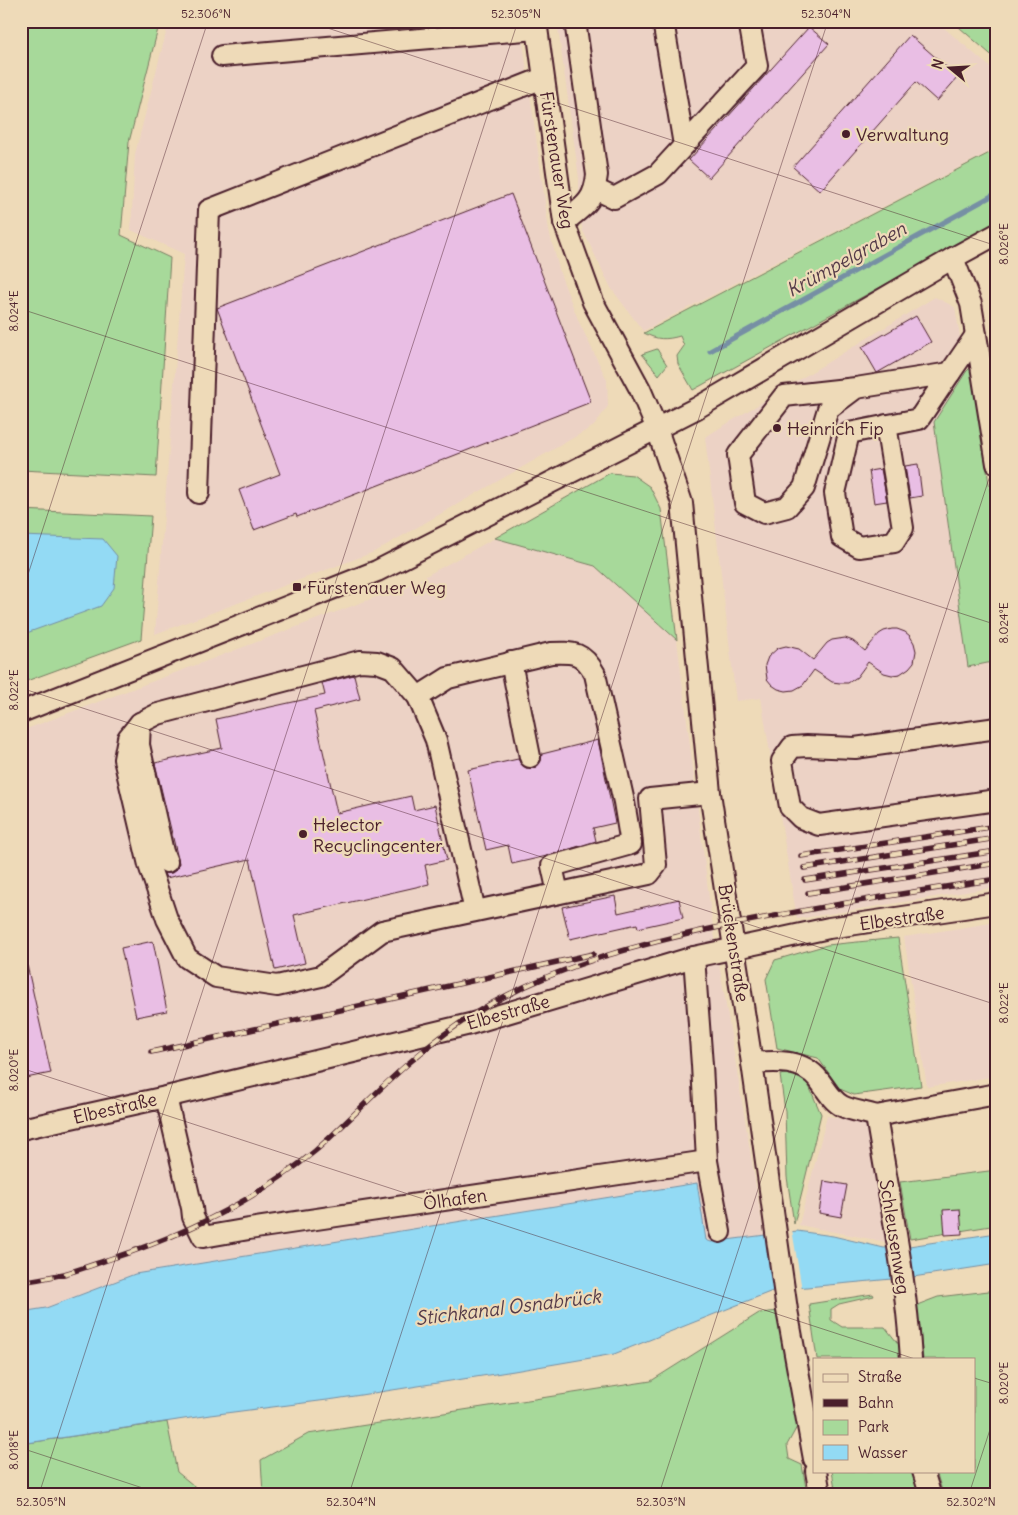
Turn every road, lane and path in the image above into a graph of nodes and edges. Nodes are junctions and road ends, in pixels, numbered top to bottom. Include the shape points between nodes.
1 (575, 21) edge
2 (663, 21) edge
3 (749, 21) edge
4 (536, 25) edge
5 (451, 29) edge
6 (222, 56) dead end
7 (544, 78) junction
8 (684, 145) junction
9 (595, 189) junction
10 (564, 222) junction
11 (997, 234) edge
12 (953, 258) junction
13 (976, 335) junction
14 (950, 373) junction
15 (856, 388) junction
16 (886, 425) junction
17 (657, 429) junction
18 (997, 464) edge
19 (199, 493) dead end
20 (510, 662) junction
21 (418, 697) junction
22 (21, 712) edge
23 (140, 723) junction
24 (997, 728) edge
25 (530, 757) dead end
26 (710, 793) junction
27 (650, 799) junction
28 (997, 800) edge
29 (624, 802) junction
30 (167, 862) dead end
31 (558, 893) junction
32 (997, 904) edge
33 (475, 911) junction
34 (734, 948) junction
35 (694, 957) junction
36 (752, 1063) junction
37 (997, 1094) edge
38 (166, 1097) junction
39 (876, 1116) junction
40 (21, 1129) edge
41 (707, 1162) junction
42 (720, 1232) dead end
43 (911, 1358) edge
44 (813, 1448) edge
45 (816, 1472) edge
46 (923, 1472) edge
47 (820, 1494) edge
48 (930, 1494) edge

1 - 9 street via 597,175
2 - 8 street
3 - 8 street via 757,66
4 - 5 street
4 - 7 street, Fürstenauer Weg
5 - 6 street
7 - 10 street, Fürstenauer Weg
7 - 19 street via 209,210
8 - 9 street via 658,174 614,198
9 - 10 street via 590,200
10 - 17 street, Fürstenauer Weg via 593,302 640,389
11 - 12 street
12 - 13 street via 971,304
12 - 17 street
13 - 14 street
13 - 18 street
14 - 15 street
14 - 16 street via 918,419
15 - 15 street via 784,396 738,455 745,503 764,513 787,507 804,488 828,409
16 - 16 street via 903,528 894,542 858,547 842,537 836,493 845,450 849,433
17 - 22 street via 377,571
17 - 26 street, Brückenstraße via 682,503
20 - 21 street via 448,678
20 - 25 street
20 - 29 street via 551,653 578,655 589,662 595,674
21 - 23 street via 393,668 377,662 360,661 158,714
21 - 33 street via 436,740
23 - 30 street via 139,745
23 - 33 street via 128,738 124,759 149,865 167,920 187,958 216,977 276,986 321,976 382,931
24 - 28 street via 855,748 792,748 782,761 790,807 801,818 820,824
26 - 27 street
26 - 34 street, Brückenstraße
27 - 29 street
27 - 31 street via 656,864 649,874
29 - 31 street via 631,844 552,866
31 - 33 street
32 - 34 street, Elbestraße via 828,928
34 - 35 street, Elbestraße
34 - 36 street, Brückenstraße
35 - 38 street, Elbestraße via 470,1024
35 - 41 street
36 - 39 street via 773,1061 804,1067 818,1078 841,1106
36 - 44 street, Brückenstraße via 774,1225
37 - 39 street
38 - 40 street, Elbestraße
38 - 41 street, Ölhafen via 193,1218 203,1237
39 - 43 street, Schleusenweg
41 - 42 street
45 - 47 street
46 - 48 street

